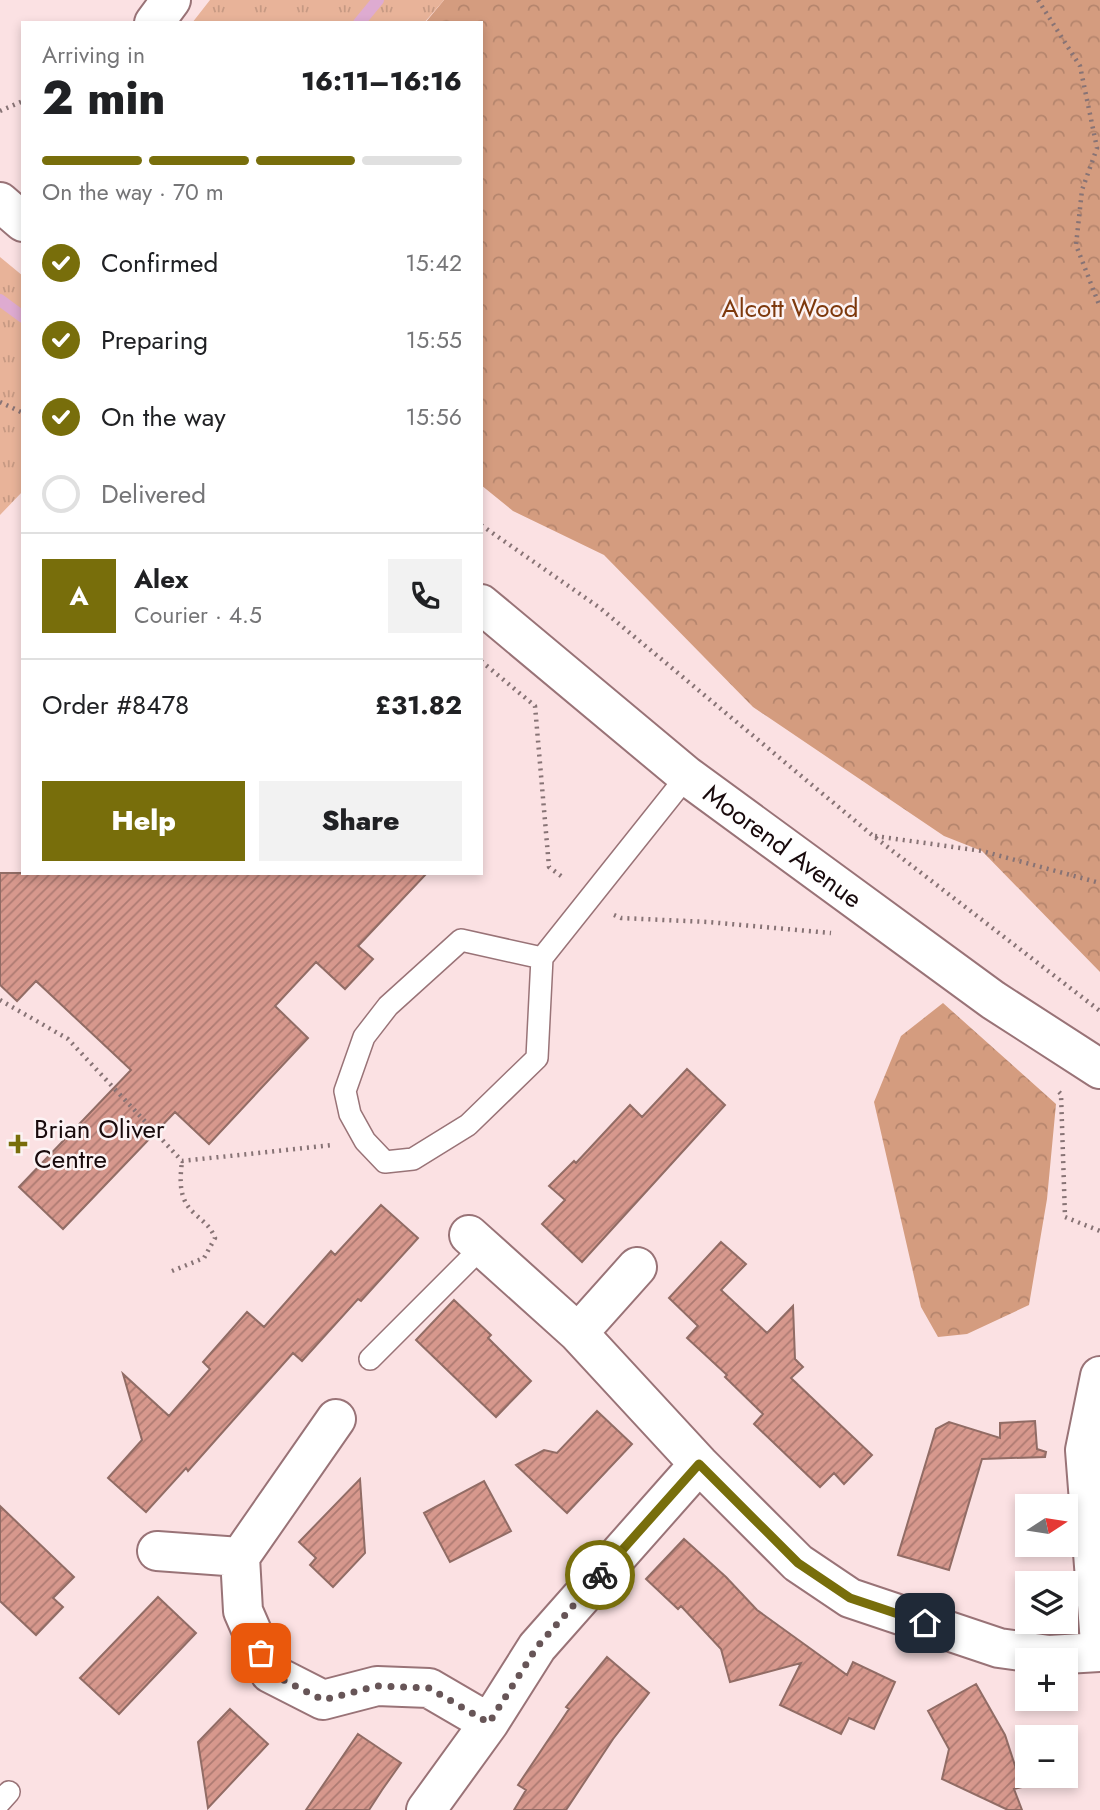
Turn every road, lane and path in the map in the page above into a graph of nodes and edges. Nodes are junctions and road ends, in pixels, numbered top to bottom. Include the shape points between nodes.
1 (171, 0) edge
2 (1038, 0) edge
3 (155, 21) edge
4 (21, 102) edge
5 (0, 110) edge
6 (1100, 307) edge
7 (0, 402) edge
8 (21, 412) edge
9 (483, 526) edge
10 (483, 606) edge
11 (483, 663) edge
12 (687, 776) junction
13 (872, 835) junction
14 (1100, 883) edge
15 (589, 899) junction
16 (831, 933) dead end
17 (542, 958) junction
18 (0, 1000) edge
19 (1100, 1011) edge
20 (1100, 1069) edge
21 (1050, 1086) dead end
22 (365, 1141) junction
23 (182, 1161) junction
24 (1100, 1231) edge
25 (476, 1241) joint
26 (637, 1267) dead end
27 (172, 1270) dead end
28 (578, 1333) junction
29 (370, 1359) dead end
30 (1100, 1376) edge
31 (336, 1419) dead end
32 (699, 1464) junction
33 (157, 1551) dead end
34 (240, 1557) junction
35 (1100, 1643) edge
36 (1100, 1652) edge
37 (489, 1723) junction
38 (426, 1810) edge

1 - 3 street
2 - 6 path via 1080,66 1097,148 1082,190 1076,245
4 - 5 path
7 - 8 path
9 - 13 path via 600,608
10 - 12 street, Moorend Avenue
11 - 15 path via 535,706 549,867
12 - 15 lane
12 - 20 street, Moorend Avenue via 993,1000
13 - 14 path via 982,851
13 - 19 path
15 - 16 path via 621,918
15 - 17 lane
17 - 22 lane via 537,1058 468,1125 413,1159 385,1162
17 - 22 lane via 461,940 388,1006 364,1037 345,1091 350,1114
18 - 23 path via 68,1039
21 - 24 path via 1061,1094 1065,1217
22 - 23 path
23 - 27 path via 179,1186 191,1211 209,1225 215,1238 204,1258
25 - 28 street
25 - 29 lane
26 - 28 street
28 - 32 street
30 - 35 street via 1085,1450
31 - 34 street
32 - 36 street via 798,1563 850,1598 999,1648 1048,1655
32 - 37 street via 537,1647
33 - 34 street
34 - 37 street via 243,1611 270,1673 323,1700 377,1686 429,1688
37 - 38 street

